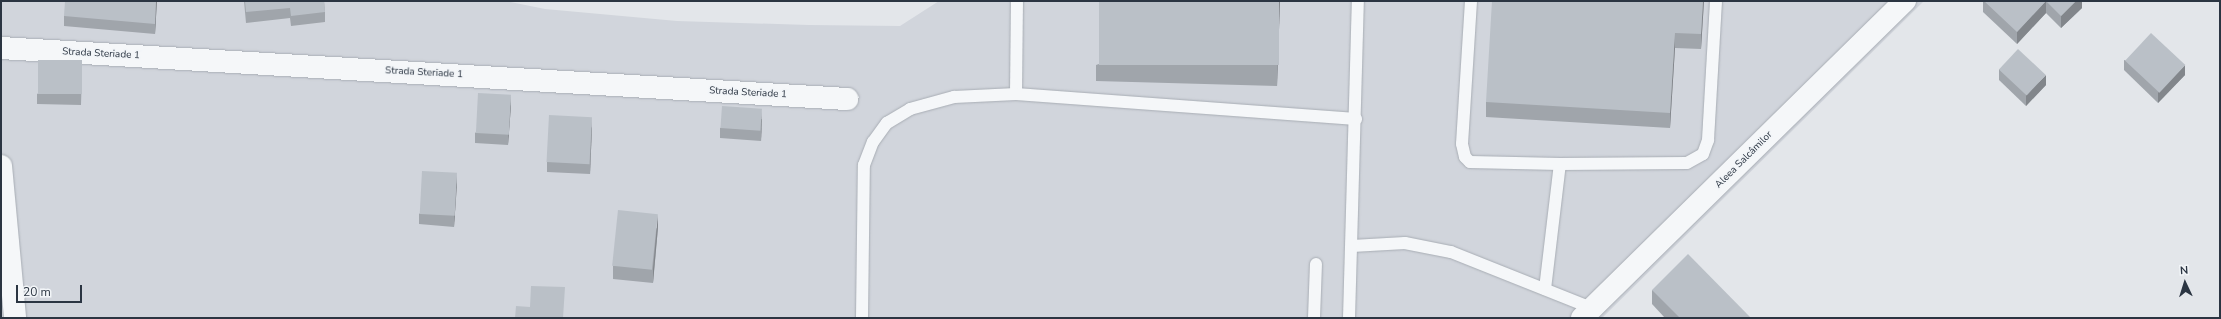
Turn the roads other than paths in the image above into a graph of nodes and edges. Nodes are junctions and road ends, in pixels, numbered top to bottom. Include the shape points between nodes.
1 (1017, 1) edge
2 (1358, 1) edge
3 (1471, 1) edge
4 (1716, 1) edge
5 (1904, 1) edge
6 (1, 48) edge
7 (1016, 94) junction
8 (847, 99) dead end
9 (1356, 119) junction
10 (1560, 164) junction
11 (1, 166) edge
12 (1352, 246) junction
13 (1316, 264) dead end
14 (1545, 289) junction
15 (1587, 313) edge
16 (15, 318) edge
17 (862, 318) edge
18 (1314, 318) edge
19 (1349, 318) edge

1 - 7 lane
2 - 9 lane
3 - 10 lane via 1462,144 1465,156 1470,162
4 - 10 lane via 1708,140 1703,154 1687,163
5 - 15 street, Aleea Salcâmilor
6 - 8 street, Strada Steriade 1
7 - 9 lane
7 - 17 lane via 954,97 910,109 887,124 873,142 864,165
9 - 12 lane
10 - 14 lane
11 - 16 street
12 - 14 lane via 1405,243 1451,252
12 - 19 lane
13 - 18 lane
14 - 15 lane

